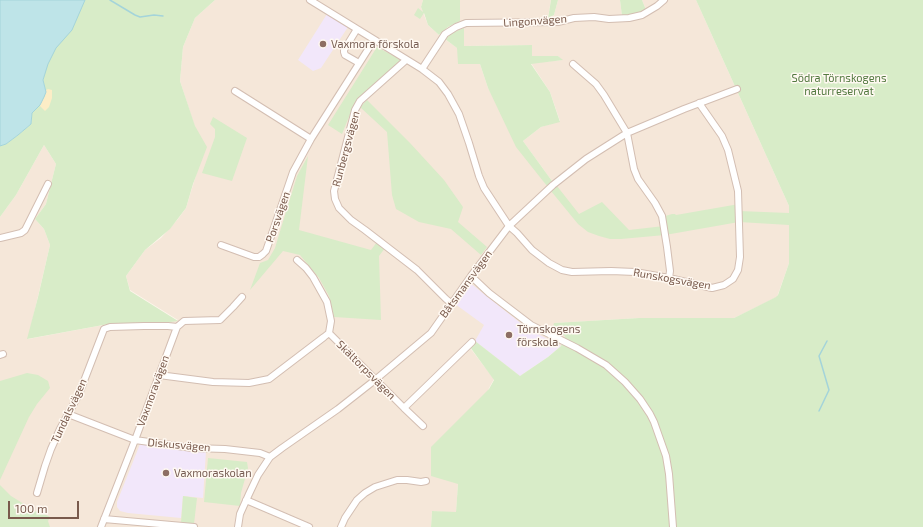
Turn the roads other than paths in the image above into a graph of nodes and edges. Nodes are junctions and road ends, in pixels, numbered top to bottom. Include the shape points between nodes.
1 (310, 0) edge
2 (664, 0) edge
3 (357, 29) junction
4 (374, 40) junction
5 (406, 60) junction
6 (359, 63) junction
7 (573, 64) dead end
8 (422, 69) junction
9 (737, 89) dead end
10 (235, 91) dead end
11 (700, 103) junction
12 (627, 133) junction
13 (311, 139) junction
14 (48, 184) dead end
15 (509, 226) junction
16 (0, 238) edge
17 (221, 245) dead end
18 (297, 260) dead end
19 (470, 276) junction
20 (669, 278) junction
21 (242, 297) dead end
22 (452, 303) junction
23 (177, 327) junction
24 (329, 333) junction
25 (472, 342) dead end
26 (159, 375) junction
27 (376, 380) junction
28 (404, 408) junction
29 (68, 414) junction
30 (423, 426) dead end
31 (135, 440) junction
32 (270, 457) junction
33 (426, 481) dead end
34 (37, 493) dead end
35 (246, 500) junction
36 (104, 519) junction
37 (101, 527) edge
38 (194, 527) edge
39 (238, 527) edge
40 (310, 527) edge
41 (341, 527) edge
42 (673, 527) edge

1 - 3 street
2 - 8 street, Lingonvägen via 642,15 629,18 594,17 558,22 466,24 445,34
3 - 4 street
3 - 6 street via 344,52
4 - 5 street, Runskogsvägen
4 - 6 street, Porsvägen
5 - 8 street, Runskogsvägen
5 - 22 street, Runbergsvägen via 360,101 355,110 334,191 335,199 339,208 351,220 417,270
6 - 13 street, Porsvägen
7 - 12 street via 596,84
8 - 15 street, Runskogsvägen via 439,82 451,99 459,114 484,188
9 - 11 street, Båtsmansvägen
10 - 13 street
11 - 12 street, Båtsmansvägen
11 - 20 street, Runskogsvägen via 722,136 737,185 740,248 738,270 729,282 712,288
12 - 15 street, Båtsmansvägen via 586,159 553,185
12 - 20 street via 638,180 662,216
13 - 17 street, Porsvägen via 293,172 266,251 254,257
14 - 16 street via 25,230
15 - 19 street, Båtsmansvägen
15 - 20 street, Runskogsvägen via 532,250 549,264 562,270 635,272
18 - 24 street via 313,277 327,302
19 - 22 street, Båtsmansvägen
19 - 42 street via 532,326 577,348 606,366 640,399 654,422 666,456
21 - 23 street via 220,320 184,321
22 - 27 street, Båtsmansvägen via 431,333
23 - 26 street, Vaxmoravägen
23 - 29 street, Tundalsvägen via 104,329 79,394
24 - 26 street via 269,379 250,383 213,382
24 - 27 street, Skältorpsvägen
25 - 28 street, Skältorpsvägen
26 - 31 street, Vaxmoravägen
27 - 28 street, Skältorpsvägen
27 - 32 street, Båtsmansvägen
28 - 30 street, Skältorpsvägen
29 - 31 street, Diskusvägen
29 - 34 street, Tundalsvägen via 51,449
31 - 32 street, Diskusvägen via 192,448 224,448 260,453
31 - 36 street, Vaxmoravägen
32 - 35 street, Båtsmansvägen
33 - 41 street via 396,480 375,487 357,500
35 - 39 street, Båtsmansvägen
35 - 40 street
36 - 37 street, Vaxmoravägen
36 - 38 street

